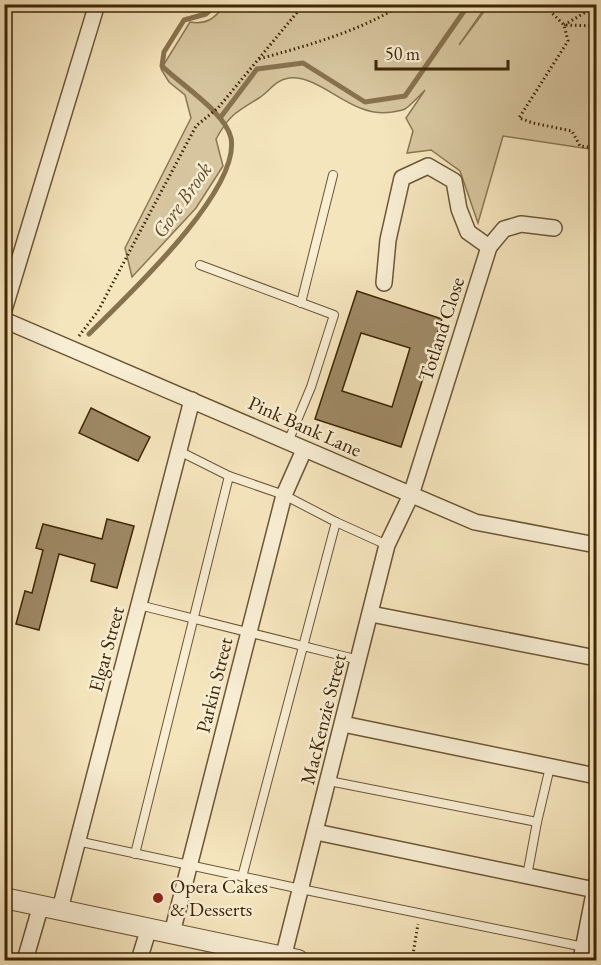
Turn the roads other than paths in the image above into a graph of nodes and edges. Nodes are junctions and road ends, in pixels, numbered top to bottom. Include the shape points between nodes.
1 (97, 4) edge
2 (333, 175) dead end
3 (554, 228) dead end
4 (489, 247) junction
5 (200, 264) dead end
6 (384, 283) dead end
7 (301, 303) junction
8 (4, 310) edge
9 (4, 320) edge
10 (192, 400) junction
11 (288, 442) junction
12 (304, 450) junction
13 (179, 451) junction
14 (229, 476) junction
15 (284, 495) junction
16 (411, 495) junction
17 (336, 522) junction
18 (387, 545) junction
19 (597, 545) edge
20 (139, 605) junction
21 (371, 614) junction
22 (193, 618) junction
23 (249, 632) junction
24 (302, 646) junction
25 (597, 658) edge
26 (360, 660) junction
27 (343, 724) junction
28 (550, 767) junction
29 (597, 776) edge
30 (329, 781) junction
31 (537, 822) junction
32 (316, 832) junction
33 (77, 841) junction
34 (135, 854) junction
35 (189, 866) junction
36 (527, 876) junction
37 (242, 877) junction
38 (596, 886) edge
39 (301, 890) junction
40 (4, 898) edge
41 (50, 907) junction
42 (149, 928) junction
43 (172, 933) junction
44 (582, 954) edge
45 (257, 956) edge
46 (291, 959) edge
47 (25, 960) edge
48 (139, 960) edge

1 - 8 street
2 - 7 lane
3 - 4 street, Totland Close via 521,224 504,229
4 - 6 street via 468,232 454,181 428,166 402,178 388,240
4 - 16 street, Totland Close
5 - 7 lane
7 - 11 lane via 334,315
9 - 10 street, Pink Bank Lane
10 - 11 street, Pink Bank Lane
10 - 13 street, Elgar Street
11 - 12 street, Pink Bank Lane
12 - 15 street, Parkin Street
12 - 16 street, Pink Bank Lane
13 - 14 lane
13 - 20 street, Elgar Street
14 - 15 lane
14 - 22 lane
15 - 17 lane
15 - 23 street, Parkin Street
16 - 18 street, MacKenzie Street
16 - 19 street, Pink Bank Lane via 475,522
17 - 18 lane
17 - 24 lane
18 - 21 street, MacKenzie Street
20 - 22 lane
20 - 33 street, Elgar Street
21 - 25 street
21 - 26 street, MacKenzie Street
22 - 23 lane
22 - 34 lane
23 - 24 lane
23 - 35 street, Parkin Street
24 - 26 lane
24 - 37 lane
26 - 27 street, MacKenzie Street
27 - 28 street
27 - 30 street, MacKenzie Street
28 - 29 street
28 - 31 lane
30 - 31 lane
30 - 32 street, MacKenzie Street
31 - 36 lane
32 - 36 street
32 - 39 street, MacKenzie Street
33 - 34 lane
33 - 41 street, Elgar Street
34 - 35 lane
35 - 37 lane
35 - 43 street, Parkin Street
36 - 38 street
37 - 39 lane
38 - 44 street
39 - 44 lane via 420,914
39 - 46 street, MacKenzie Street
40 - 41 street
41 - 42 street
41 - 47 street, Elgar Street
42 - 43 street
42 - 48 street
43 - 45 street
45 - 46 street

